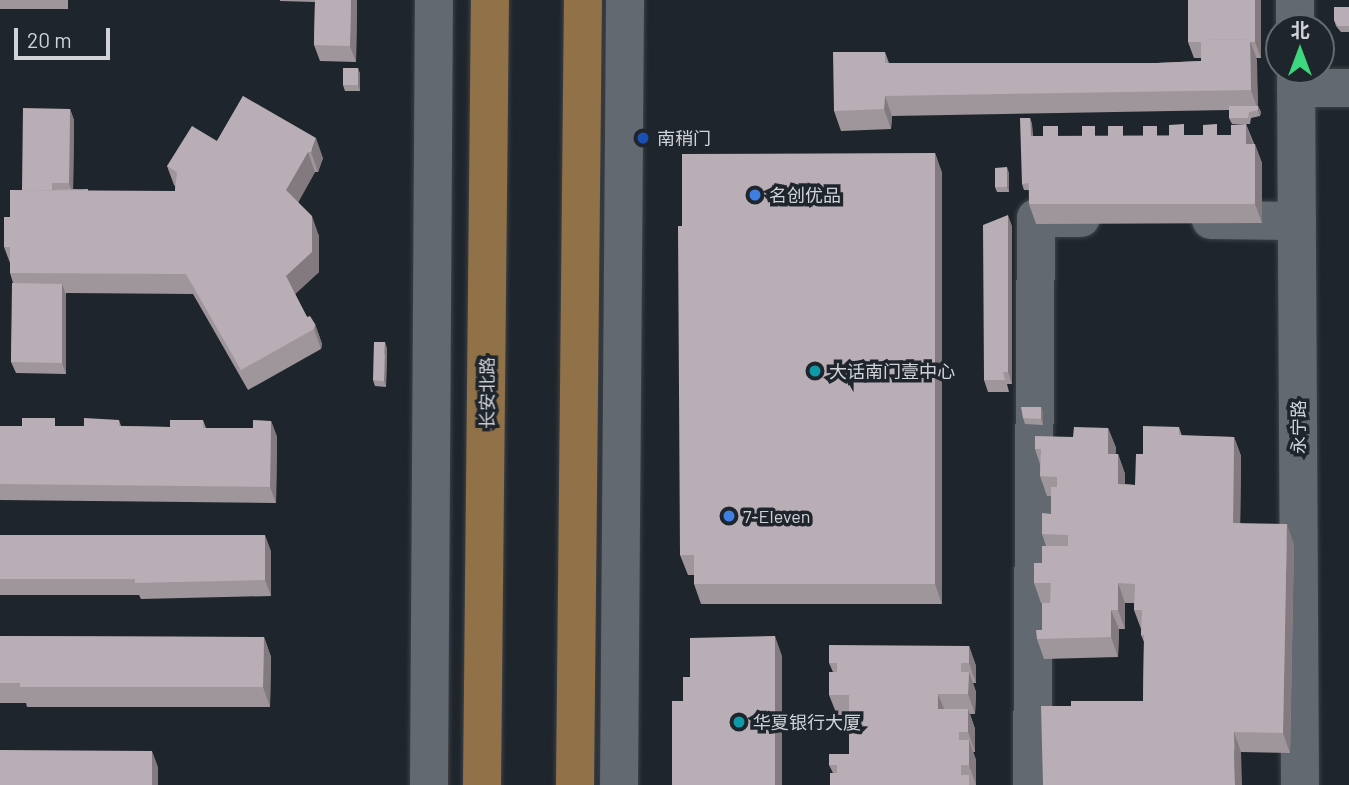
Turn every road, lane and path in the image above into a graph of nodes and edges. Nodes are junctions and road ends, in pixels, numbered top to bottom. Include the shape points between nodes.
1 (434, 0) edge
2 (490, 0) edge
3 (583, 0) edge
4 (625, 0) edge
5 (1296, 84) edge
6 (1325, 84) edge
7 (1349, 88) edge
8 (1119, 219) edge
9 (1173, 219) edge
10 (1297, 221) junction
11 (429, 785) edge
12 (482, 785) edge
13 (575, 785) edge
14 (619, 785) edge
15 (1032, 785) edge
16 (1300, 785) edge

1 - 11 street
2 - 12 main road, 长安北路
3 - 13 main road
4 - 14 street
5 - 10 street, 永宁路
6 - 7 street
8 - 15 street via 1036,218
9 - 10 street
10 - 16 street, 永宁路

